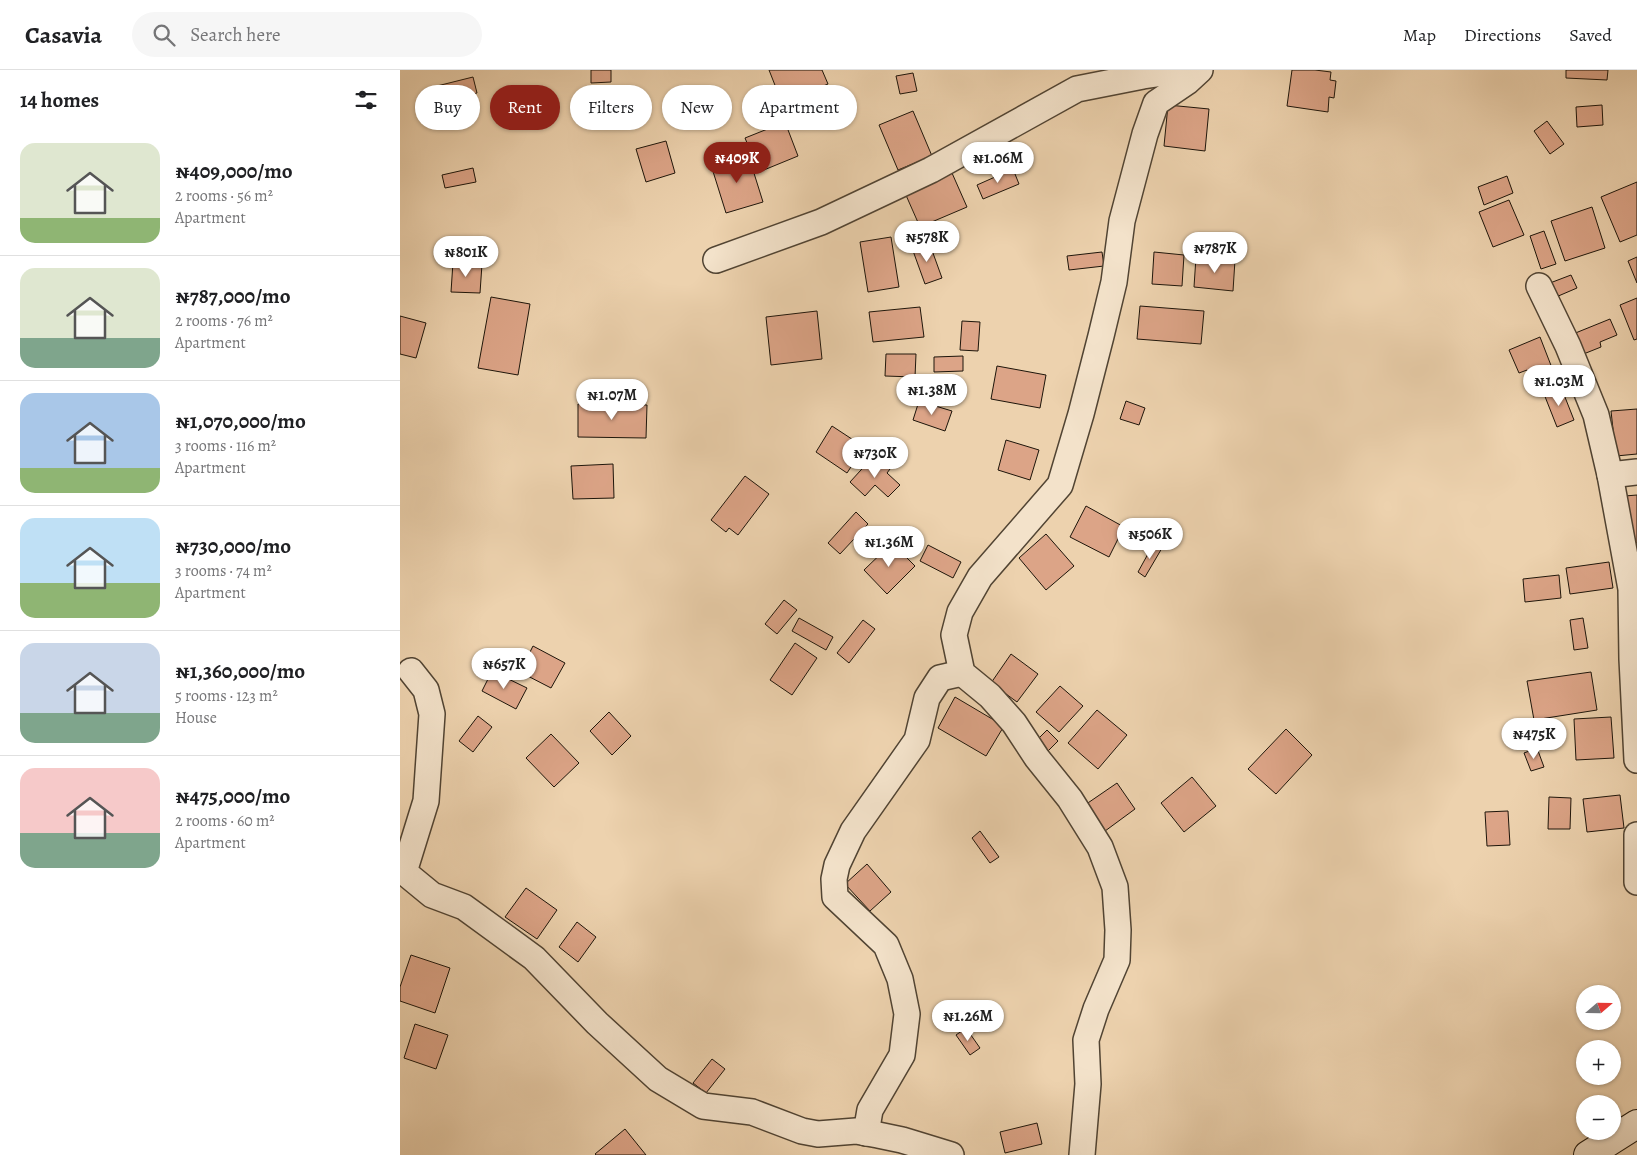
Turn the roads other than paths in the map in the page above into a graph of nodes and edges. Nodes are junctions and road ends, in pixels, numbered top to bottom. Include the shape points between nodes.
1 (1184, 70) edge
2 (1200, 70) edge
3 (716, 260) dead end
4 (1539, 286) dead end
5 (1637, 472) edge
6 (1610, 475) junction
7 (411, 671) dead end
8 (962, 673) junction
9 (1637, 760) edge
10 (1637, 835) edge
11 (1637, 882) edge
12 (1637, 1124) edge
13 (866, 1133) junction
14 (951, 1155) edge
15 (1082, 1155) edge
16 (1588, 1155) edge

1 - 3 street via 1077,89 922,174 821,222
2 - 8 street via 1156,103 1122,221 1114,282 1060,485 980,577 960,612 954,635
4 - 6 street via 1596,415
5 - 6 street
6 - 9 street via 1631,589
7 - 13 street via 426,690 432,714 426,801 404,872 432,895 464,907 534,958 597,1023 658,1079 703,1106 752,1112 818,1134
8 - 13 street via 940,678 927,698 918,740 853,831 834,879 835,897 886,945 900,980 907,1014 902,1055 870,1110
8 - 15 street via 990,696 1014,723 1070,799 1100,847 1115,887 1117,960 1086,1040 1088,1084
10 - 11 street
12 - 16 street
13 - 14 street

